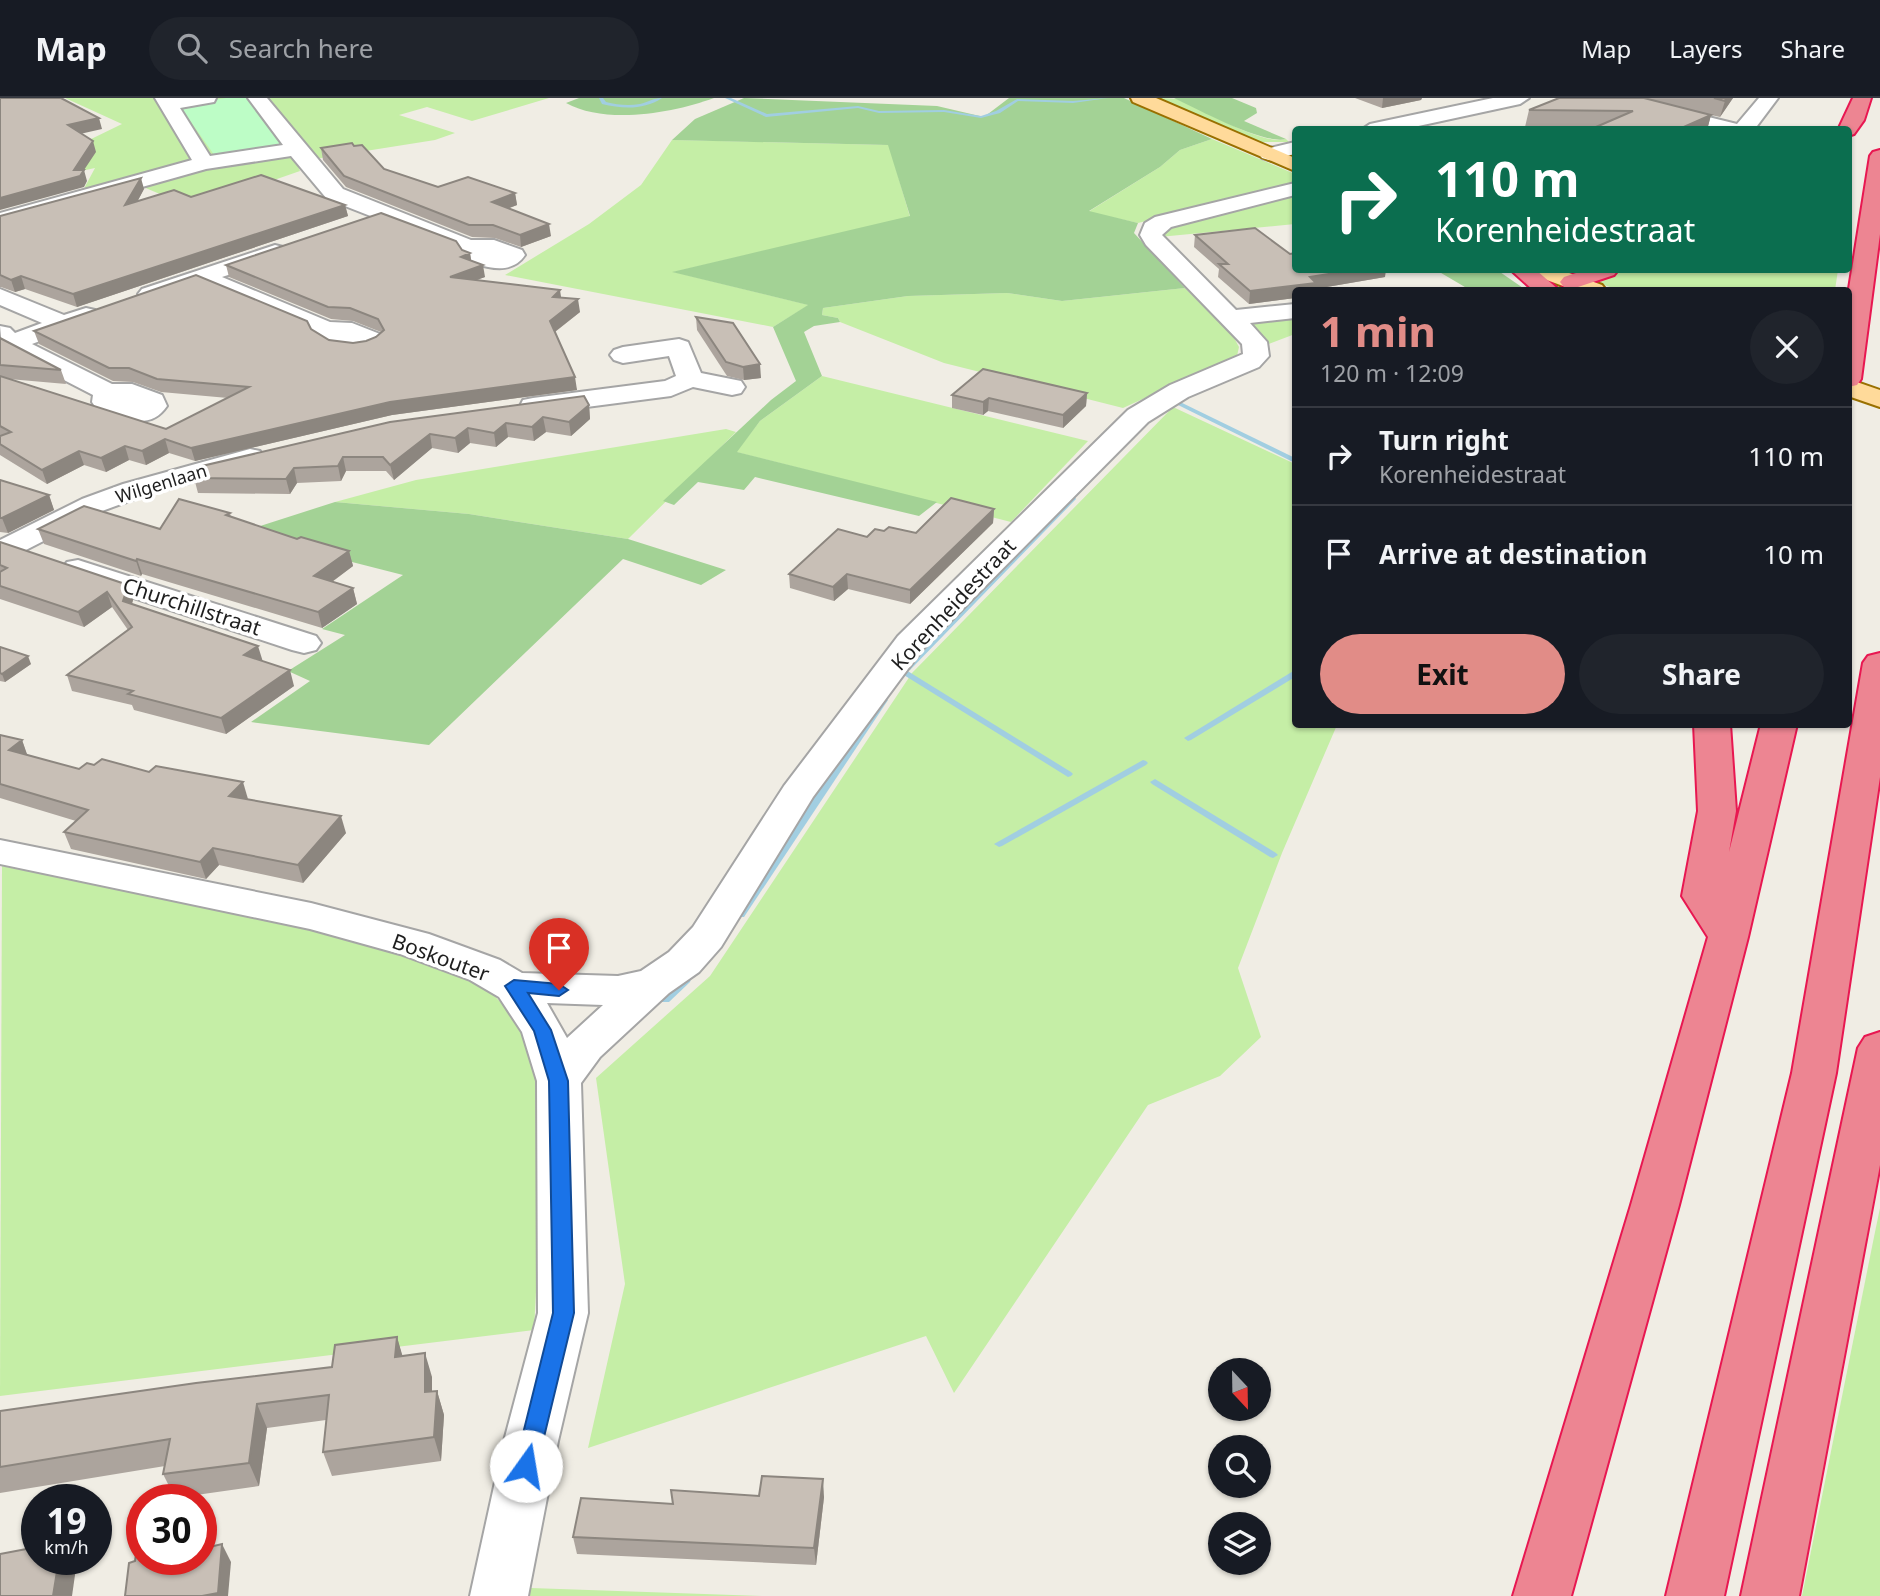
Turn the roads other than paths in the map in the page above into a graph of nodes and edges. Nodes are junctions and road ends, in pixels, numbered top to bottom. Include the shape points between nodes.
1 (207, 98) edge
2 (257, 98) edge
3 (1140, 98) edge
4 (1520, 98) edge
5 (1608, 98) edge
6 (1769, 98) edge
7 (1862, 98) edge
8 (166, 101) edge
9 (1389, 126) edge
10 (1721, 126) edge
11 (1746, 126) edge
12 (1850, 126) edge
13 (1292, 149) edge
14 (1269, 154) junction
15 (1880, 156) edge
16 (204, 163) junction
17 (1292, 164) edge
18 (301, 166) junction
19 (1292, 190) edge
20 (383, 215) junction
21 (0, 220) edge
22 (357, 224) edge
23 (292, 246) edge
24 (469, 247) dead end
25 (1526, 273) edge
26 (1550, 273) edge
27 (1602, 273) edge
28 (201, 277) junction
29 (1583, 286) edge
30 (1544, 287) edge
31 (1, 297) edge
32 (1292, 311) edge
33 (1230, 318) junction
34 (63, 323) junction
35 (4, 333) edge
36 (1852, 351) edge
37 (623, 355) dead end
38 (359, 359) edge
39 (690, 379) junction
40 (732, 387) dead end
41 (1852, 388) edge
42 (107, 392) dead end
43 (1880, 399) edge
44 (505, 409) edge
45 (270, 453) edge
46 (5, 545) edge
47 (304, 643) dead end
48 (1880, 663) edge
49 (1712, 728) edge
50 (1778, 728) edge
51 (0, 852) edge
52 (1728, 937) junction
53 (654, 983) junction
54 (514, 986) junction
55 (1880, 1048) edge
56 (559, 1081) junction
57 (499, 1596) edge
58 (1542, 1596) edge
59 (1695, 1596) edge
60 (1770, 1596) edge

1 - 8 street
2 - 18 street
3 - 14 main road
4 - 9 street
5 - 10 street
6 - 11 street
7 - 12 highway
8 - 16 street
13 - 14 street
14 - 17 main road
15 - 36 highway
16 - 18 street
16 - 21 street
18 - 20 street via 335,194
19 - 33 street, Korenheidestraat via 1163,222 1151,231 1154,240
20 - 22 street
20 - 24 street
23 - 28 street
25 - 30 highway
26 - 29 main road
27 - 29 highway
28 - 34 street
28 - 38 street via 326,329 323,332 329,339
31 - 34 street
31 - 35 street
32 - 33 street
33 - 53 street, Korenheidestraat via 1254,342 1256,356 1157,402 1138,416 910,643 797,794 707,937 684,962
34 - 35 street
35 - 42 street
37 - 39 street via 679,347
39 - 40 street
39 - 44 street via 671,388
41 - 43 main road
45 - 46 street, Wilgenlaan via 133,490
46 - 47 street, Churchillstraat
48 - 59 highway via 1814,1073
49 - 52 highway via 1717,811 1702,896
50 - 52 highway
51 - 54 street, Boskouter via 312,916 414,944 485,970
52 - 58 highway via 1656,1205
53 - 54 street, Korenheidestraat via 618,991
53 - 56 street, Korenheidestraat via 585,1046
54 - 56 street, Boskouter via 542,1030
55 - 60 highway
56 - 57 street, Boskouter via 563,1313

